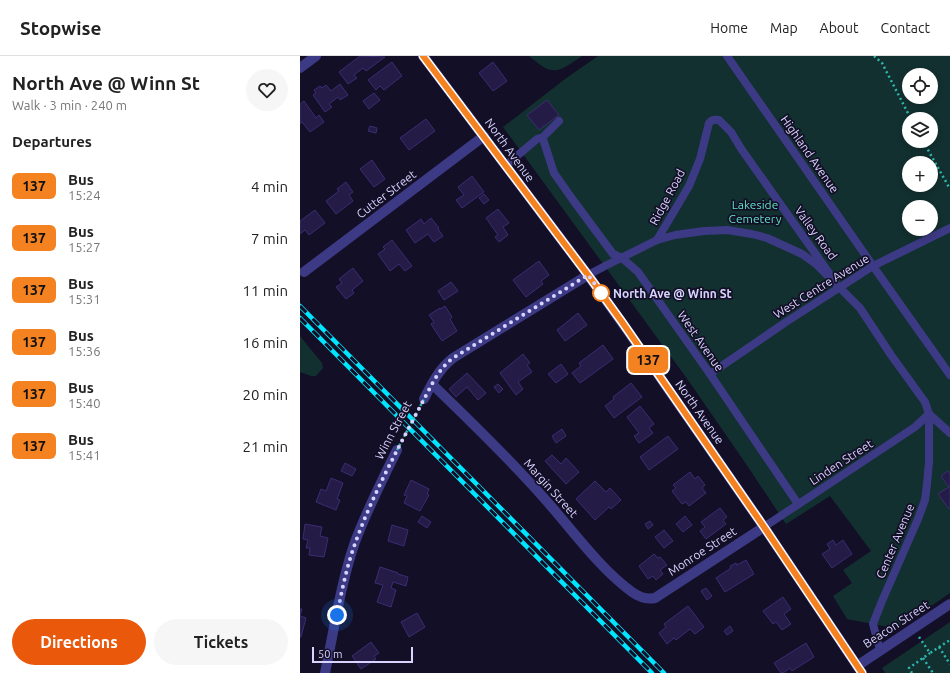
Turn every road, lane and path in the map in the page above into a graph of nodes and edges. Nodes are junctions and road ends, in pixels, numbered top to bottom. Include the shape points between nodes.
1 (316, 56) edge
2 (423, 56) edge
3 (727, 56) edge
4 (874, 56) edge
5 (300, 68) edge
6 (907, 112) edge
7 (713, 120) joint
8 (559, 121) dead end
9 (484, 136) junction
10 (542, 138) junction
11 (927, 148) edge
12 (505, 166) junction
13 (950, 189) edge
14 (950, 228) edge
15 (657, 240) junction
16 (622, 258) junction
17 (873, 266) junction
18 (304, 272) dead end
19 (588, 275) junction
20 (840, 288) junction
21 (710, 374) junction
22 (950, 375) edge
23 (432, 384) junction
24 (424, 399) joint
25 (929, 414) junction
26 (950, 433) edge
27 (397, 450) joint
28 (798, 504) junction
29 (764, 527) junction
30 (655, 598) joint
31 (950, 604) edge
32 (913, 628) junction
33 (950, 640) edge
34 (939, 647) junction
35 (880, 650) junction
36 (930, 653) junction
37 (923, 658) junction
38 (950, 664) edge
39 (860, 669) edge
40 (325, 673) edge
41 (912, 673) edge
42 (933, 673) edge

1 - 5 street
2 - 9 street, North Avenue
3 - 17 lane, Highland Avenue
4 - 6 path via 882,63
7 - 15 lane, Ridge Road via 709,123 700,159 689,186
7 - 20 lane, Valley Road via 719,120 731,132
8 - 10 lane
9 - 12 street, North Avenue
9 - 18 street, Cutter Street
10 - 12 lane via 537,139
10 - 16 lane, West Avenue via 554,173 613,254
11 - 13 path
12 - 19 street, North Avenue
14 - 17 lane, West Centre Avenue
15 - 16 lane
15 - 20 lane via 704,231 727,230 752,234 802,254
16 - 19 lane
16 - 21 lane, West Avenue via 638,272
17 - 20 lane, West Centre Avenue
17 - 22 lane, Highland Avenue
19 - 23 street, Winn Street via 453,358 440,370
19 - 29 street, North Avenue
20 - 21 lane, West Centre Avenue
20 - 25 lane, Center Avenue via 860,308 890,355 925,402
21 - 28 lane, West Avenue
23 - 24 street, Winn Street
23 - 30 street, Margin Street via 543,497 607,570 635,594 643,598
24 - 27 path, Winn Street, bridge
25 - 26 lane, Center Avenue
25 - 28 lane, Linden Street via 915,427
25 - 35 lane, Center Avenue via 929,462 925,500 873,624
27 - 40 street, Winn Street via 355,543 343,586
28 - 29 lane, Linden Street
29 - 30 street, Monroe Street
29 - 39 street, North Avenue
31 - 32 street, Beacon Street
32 - 35 street, Beacon Street
32 - 36 path
33 - 34 path
34 - 36 path
34 - 38 path
35 - 39 street, Beacon Street
36 - 37 path
37 - 41 path via 909,668
37 - 42 path

